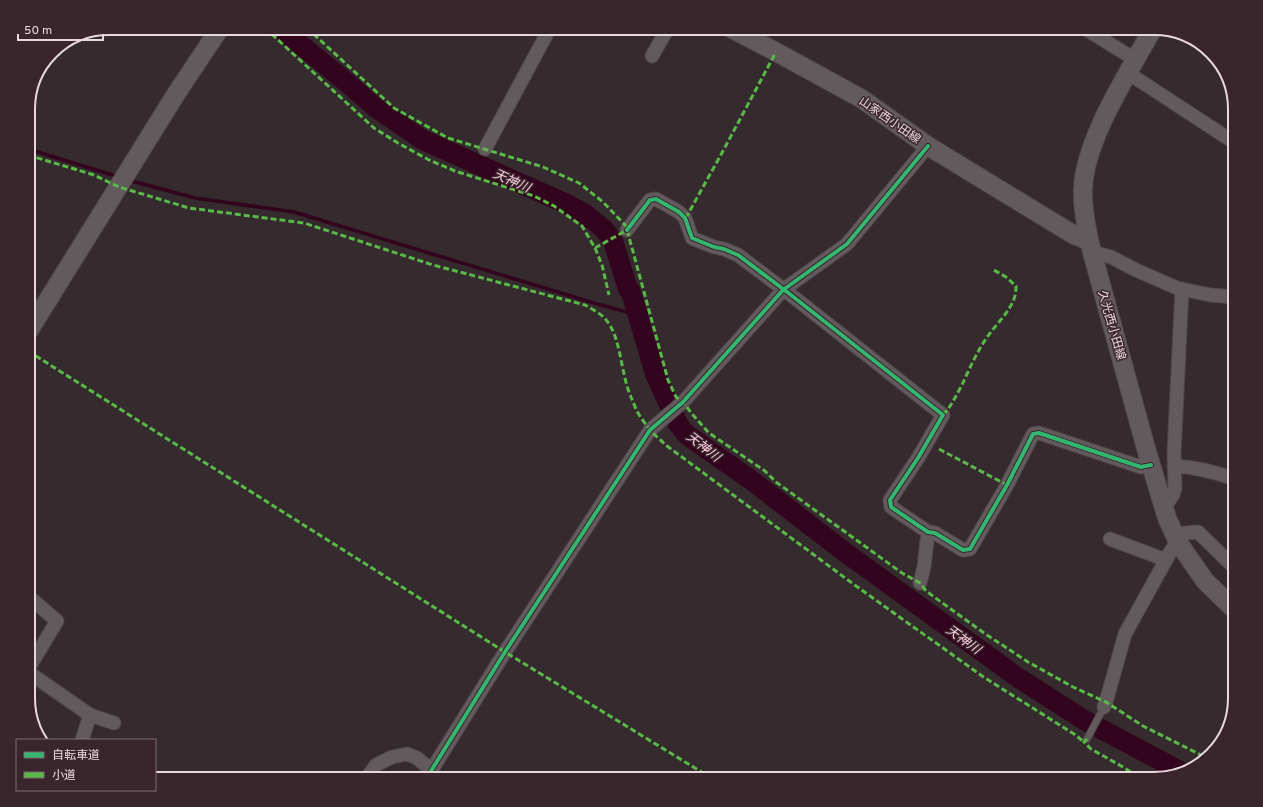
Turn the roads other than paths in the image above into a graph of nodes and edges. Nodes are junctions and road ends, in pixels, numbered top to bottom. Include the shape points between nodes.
1 (215, 35) edge
2 (546, 35) edge
3 (664, 35) edge
4 (743, 35) edge
5 (1093, 35) edge
6 (1148, 35) edge
7 (652, 56) dead end
8 (1132, 67) junction
9 (1228, 138) edge
10 (928, 146) junction
11 (485, 149) dead end
12 (627, 230) dead end
13 (1090, 247) junction
14 (1182, 289) junction
15 (783, 290) junction
16 (1228, 296) edge
17 (35, 321) edge
18 (1151, 465) junction
19 (1174, 466) junction
20 (1228, 477) edge
21 (1164, 508) junction
22 (928, 532) junction
23 (1110, 539) dead end
24 (1178, 542) junction
25 (1166, 560) junction
26 (1228, 561) edge
27 (920, 583) dead end
28 (35, 602) edge
29 (1228, 603) edge
30 (35, 658) edge
31 (35, 675) edge
32 (1104, 707) joint
33 (90, 715) junction
34 (114, 723) dead end
35 (82, 739) edge
36 (1087, 739) dead end
37 (371, 772) edge
38 (428, 772) edge
39 (430, 772) edge

1 - 17 main road
2 - 11 street
3 - 7 street
4 - 10 main road, 山家西小田線 via 862,99
5 - 8 street
6 - 8 main road, 久光西小田線
8 - 9 street
8 - 13 main road, 久光西小田線 via 1108,112 1088,161 1083,189 1085,224
10 - 13 main road, 山家西小田線
10 - 15 street via 847,244
12 - 15 street via 650,200 656,199 685,218 692,238 738,255
13 - 14 street
13 - 18 main road, 久光西小田線
14 - 16 street
14 - 19 street
15 - 22 street via 943,415 890,500 891,507
15 - 39 street via 680,405 650,430
18 - 21 main road, 久光西小田線
18 - 22 street via 1141,467 1039,432 1033,434 970,549 963,550 935,533
19 - 20 street via 1204,470
19 - 21 street via 1175,488
21 - 24 main road, 久光西小田線
22 - 27 street
23 - 25 street
24 - 25 street
24 - 26 street via 1185,533 1198,532
24 - 29 main road, 久光西小田線 via 1205,581
25 - 32 street via 1125,634
28 - 30 street via 57,621
31 - 33 street
32 - 36 lane
33 - 34 street
33 - 35 street
37 - 38 street via 376,765 392,756 407,754 417,758

